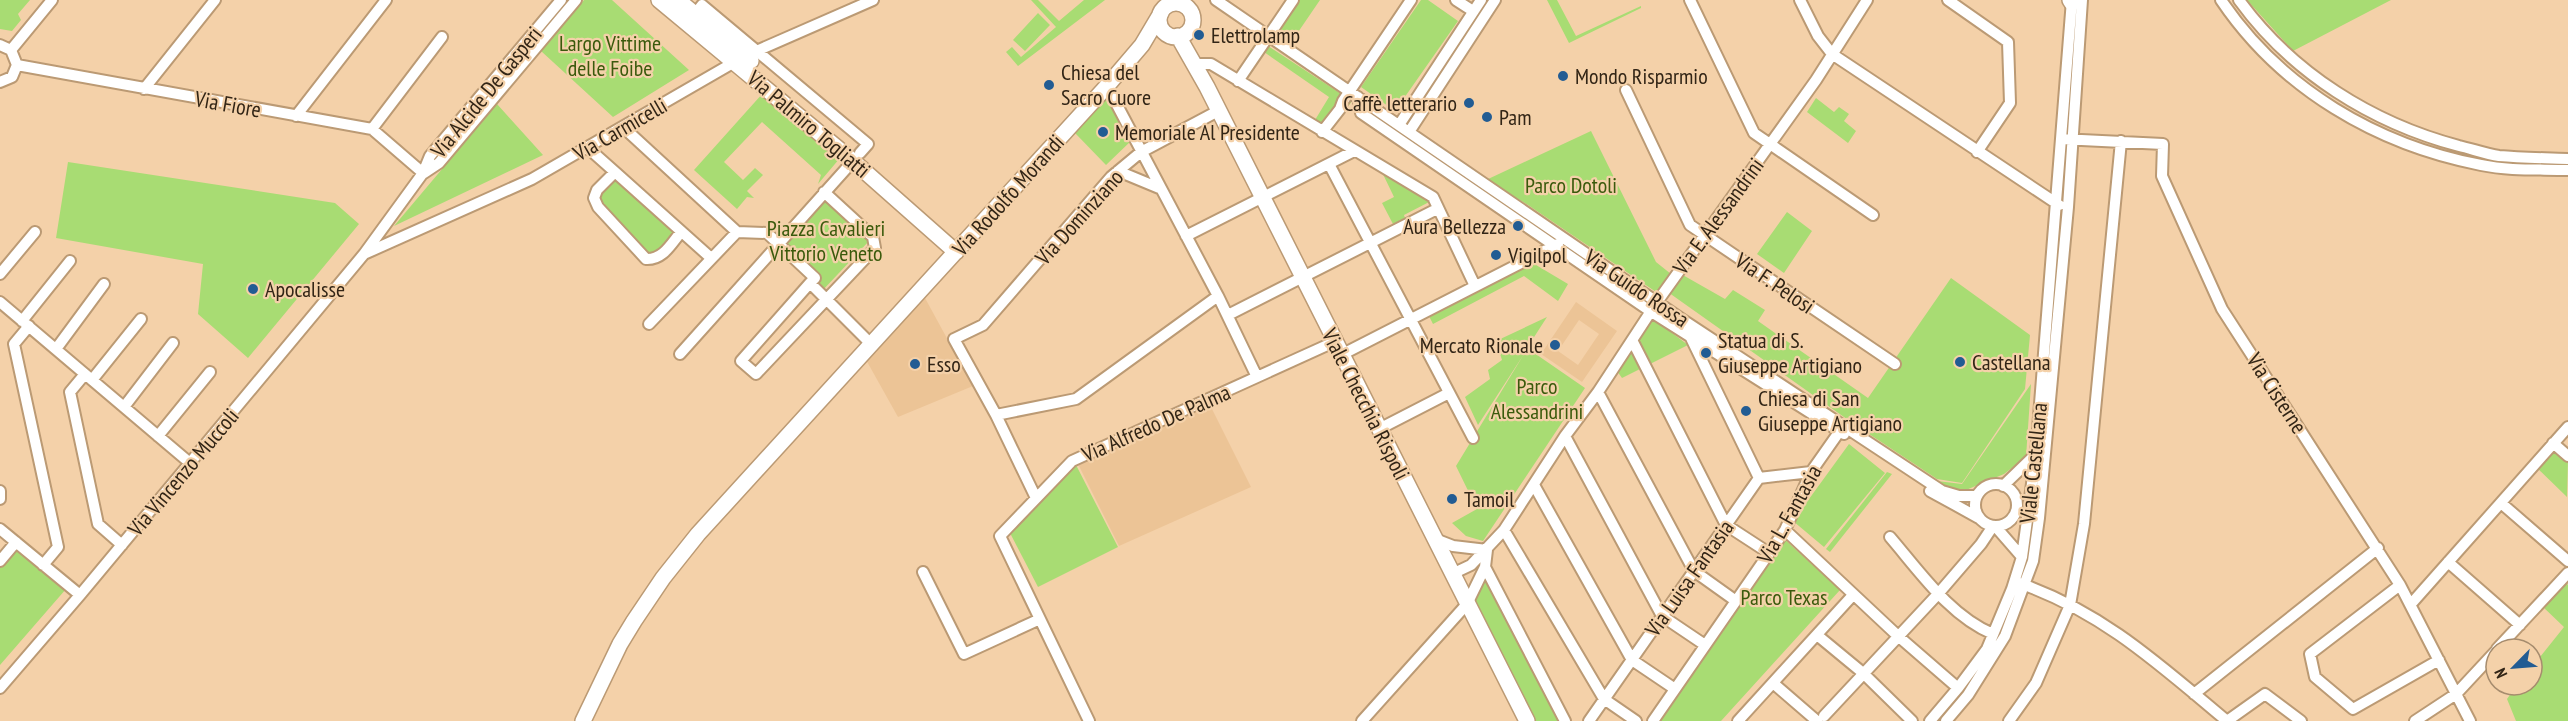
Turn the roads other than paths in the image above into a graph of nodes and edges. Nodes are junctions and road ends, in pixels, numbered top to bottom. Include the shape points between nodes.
1 (52, 0) edge
2 (215, 0) edge
3 (386, 0) edge
4 (561, 0) edge
5 (576, 0) edge
6 (658, 0) edge
7 (678, 0) edge
8 (873, 0) edge
9 (1216, 0) edge
10 (1293, 0) edge
11 (1411, 0) edge
12 (1456, 0) edge
13 (1481, 0) edge
14 (1495, 0) edge
15 (1690, 0) edge
16 (1800, 0) edge
17 (1867, 0) edge
18 (1948, 0) edge
19 (2221, 0) edge
20 (2239, 0) edge
21 (2074, 1) edge
22 (1182, 2) edge
23 (1164, 7) edge
24 (1473, 11) junction
25 (691, 19) junction
26 (1178, 32) junction
27 (1269, 36) junction
28 (442, 37) dead end
29 (0, 45) edge
30 (1142, 45) junction
31 (12, 50) junction
32 (1832, 54) junction
33 (746, 56) junction
34 (1200, 64) junction
35 (17, 65) junction
36 (1238, 81) junction
37 (0, 82) edge
38 (1107, 86) junction
39 (1207, 87) junction
40 (144, 89) junction
41 (1626, 90) dead end
42 (1354, 94) junction
43 (1218, 111) junction
44 (296, 116) junction
45 (1399, 125) junction
46 (623, 127) junction
47 (372, 129) junction
48 (1322, 132) junction
49 (1409, 132) junction
50 (2061, 139) junction
51 (2073, 140) junction
52 (2121, 141) junction
53 (1769, 145) junction
54 (588, 148) junction
55 (1354, 151) junction
56 (1141, 152) junction
57 (1977, 152) junction
58 (856, 157) junction
59 (2568, 159) edge
60 (1329, 164) junction
61 (2568, 170) edge
62 (1118, 171) junction
63 (615, 172) junction
64 (423, 173) junction
65 (1159, 188) junction
66 (824, 192) junction
67 (1261, 197) junction
68 (2055, 204) junction
69 (2068, 207) junction
70 (1437, 209) junction
71 (1873, 215) dead end
72 (35, 232) dead end
73 (681, 232) junction
74 (737, 232) junction
75 (1704, 235) junction
76 (1186, 236) junction
77 (1566, 240) junction
78 (1370, 241) junction
79 (778, 243) junction
80 (1555, 246) junction
81 (956, 252) junction
82 (364, 254) junction
83 (711, 258) junction
84 (70, 261) dead end
85 (0, 273) edge
86 (1302, 279) junction
87 (810, 284) junction
88 (104, 285) dead end
89 (1475, 286) junction
90 (1218, 296) junction
91 (827, 299) junction
92 (0, 302) edge
93 (1654, 306) junction
94 (1228, 315) junction
95 (141, 319) dead end
96 (1411, 319) junction
97 (1683, 320) junction
98 (26, 324) junction
99 (649, 324) dead end
100 (1691, 338) junction
101 (1632, 340) junction
102 (173, 343) dead end
103 (871, 344) junction
104 (1338, 348) junction
105 (56, 349) junction
106 (680, 354) dead end
107 (1895, 364) dead end
108 (210, 372) dead end
109 (89, 377) junction
110 (1257, 377) junction
111 (1598, 392) junction
112 (1449, 393) junction
113 (124, 407) junction
114 (996, 415) junction
115 (2568, 427) edge
116 (1841, 428) junction
117 (1379, 429) junction
118 (158, 436) junction
119 (1565, 436) junction
120 (1473, 438) dead end
121 (2553, 443) junction
122 (2036, 454) junction
123 (2568, 456) edge
124 (190, 463) junction
125 (1811, 472) junction
126 (1759, 478) junction
127 (1534, 485) junction
128 (2003, 486) junction
129 (0, 490) edge
130 (1977, 496) junction
131 (1036, 498) junction
132 (0, 499) edge
133 (2501, 503) junction
134 (2016, 509) junction
135 (2034, 517) junction
136 (1979, 518) junction
137 (1726, 525) junction
138 (1994, 526) junction
139 (0, 529) edge
140 (1504, 530) junction
141 (1785, 530) junction
142 (1890, 537) dead end
143 (1435, 539) junction
144 (16, 542) junction
145 (122, 545) junction
146 (2378, 548) junction
147 (1487, 550) junction
148 (1769, 553) junction
149 (2022, 557) junction
150 (0, 561) edge
151 (2568, 561) edge
152 (2448, 562) junction
153 (43, 565) junction
154 (1485, 567) junction
155 (1694, 571) junction
156 (923, 572) dead end
157 (2568, 573) edge
158 (1452, 574) junction
159 (2019, 583) junction
160 (2400, 585) junction
161 (1853, 594) junction
162 (1938, 594) junction
163 (80, 596) junction
164 (1736, 601) junction
165 (1467, 604) junction
166 (2411, 604) junction
167 (2070, 605) junction
168 (1662, 616) junction
169 (1040, 619) junction
170 (2520, 625) junction
171 (1993, 634) junction
172 (1817, 635) junction
173 (1898, 636) junction
174 (2509, 637) edge
175 (1705, 645) junction
176 (1632, 660) junction
177 (2439, 660) junction
178 (2484, 664) edge
179 (1863, 673) junction
180 (1773, 682) junction
181 (0, 688) edge
182 (1958, 688) junction
183 (1675, 689) junction
184 (2194, 694) junction
185 (2456, 694) junction
186 (1604, 699) junction
187 (1822, 720) edge
188 (582, 721) edge
189 (1089, 721) edge
190 (1362, 721) edge
191 (1527, 721) edge
192 (1565, 721) edge
193 (1589, 721) edge
194 (1636, 721) edge
195 (1653, 721) edge
196 (1738, 721) edge
197 (1912, 721) edge
198 (1930, 721) edge
199 (1946, 721) edge
200 (2009, 721) edge
201 (2227, 721) edge
202 (2301, 721) edge
203 (2415, 721) edge
204 (2470, 721) edge

1 - 31 street
2 - 40 street
3 - 44 street
4 - 64 street, Via Alcide De Gasperi via 430,156
5 - 64 street, Via Alcide De Gasperi via 439,163
6 - 25 main road, Via Palmiro Togliatti
7 - 25 main road, Via Palmiro Togliatti
8 - 33 street, Via Carmicelli
9 - 27 street, Via Guido Rossa
10 - 27 street
11 - 42 street
12 - 24 street
13 - 24 street
14 - 49 street
15 - 53 street via 1754,133
16 - 32 street
17 - 32 street, Via E. Alessandrini
18 - 57 street via 2008,42 2010,103
19 - 61 street via 2262,52 2297,83 2377,133 2481,165
20 - 59 street via 2297,65 2392,124 2498,156
21 - 50 street, Viale Castellana
21 - 51 street
22 - 23 main road, Viale Checchia Rispoli
22 - 26 main road, Viale Checchia Rispoli via 1191,12 1192,23
23 - 26 main road, Viale Checchia Rispoli via 1160,24
23 - 30 main road, Via Rodolfo Morandi
24 - 45 street
25 - 33 main road, Via Palmiro Togliatti
25 - 33 street via 702,5
26 - 30 main road, Via Rodolfo Morandi
26 - 34 main road, Viale Checchia Rispoli
26 - 39 main road, Viale Checchia Rispoli
27 - 36 street
27 - 42 street, Via Guido Rossa
28 - 47 street
29 - 31 street
30 - 38 main road, Via Rodolfo Morandi
31 - 35 street
32 - 53 street, Via E. Alessandrini
32 - 57 street
33 - 46 street, Via Carmicelli
33 - 58 main road, Via Palmiro Togliatti
33 - 58 street via 868,144
34 - 36 street via 1211,64
34 - 39 main road, Viale Checchia Rispoli
35 - 37 street via 12,77
35 - 40 street, Via Fiore
36 - 48 street
38 - 56 street
38 - 81 main road, Via Rodolfo Morandi
39 - 43 main road, Viale Checchia Rispoli
40 - 44 street, Via Fiore
41 - 75 street, Via F. Pelosi via 1690,225
42 - 45 street, Via Guido Rossa
42 - 48 street
42 - 80 street via 1361,113
43 - 56 street, Via Dominziano
43 - 67 main road, Viale Checchia Rispoli
44 - 47 street, Via Fiore
45 - 49 street, Via Guido Rossa
46 - 54 street, Via Carmicelli
46 - 74 street
47 - 64 street
48 - 55 street
49 - 77 street, Via Guido Rossa
50 - 51 street, Via Cisterne
50 - 68 street, Viale Castellana
51 - 52 street, Via Cisterne
51 - 69 street
52 - 146 street, Via Cisterne via 2163,144 2162,176 2222,309
52 - 167 street via 2084,524
53 - 71 street
53 - 75 street, Via E. Alessandrini
54 - 63 street
54 - 82 street, Via Carmicelli via 532,179
55 - 60 street
55 - 70 street via 1433,196
56 - 62 street, Via Dominziano
56 - 65 street
57 - 68 street
58 - 66 street
58 - 81 main road, Via Palmiro Togliatti
60 - 67 street
60 - 78 street
62 - 65 street
62 - 114 street, Via Dominziano via 983,325 954,339
63 - 73 street
63 - 73 street via 594,198 646,259 661,256
64 - 82 street, Via Vincenzo Muccoli
65 - 76 street
66 - 79 street
66 - 91 street via 876,243
67 - 76 street
67 - 86 main road, Viale Checchia Rispoli
68 - 69 street
68 - 122 street, Viale Castellana
69 - 135 street
70 - 78 street
70 - 89 street
72 - 85 street
73 - 83 street
74 - 79 street via 766,233
74 - 83 street
75 - 93 street, Via E. Alessandrini
75 - 107 street, Via F. Pelosi
76 - 90 street
77 - 80 street, Via Alfredo De Palma
77 - 93 street, Via Guido Rossa
78 - 86 street
78 - 96 street
79 - 87 street via 815,278
79 - 106 street
80 - 89 street, Via Alfredo De Palma
80 - 93 street
81 - 103 main road, Via Rodolfo Morandi
82 - 124 street, Via Vincenzo Muccoli
83 - 99 street
84 - 98 street
86 - 94 street
86 - 104 main road, Viale Checchia Rispoli
87 - 91 street
87 - 91 street via 741,361 756,374
88 - 105 street
89 - 96 street, Via Alfredo De Palma
90 - 94 street
90 - 114 street via 1076,399
91 - 103 street
92 - 98 street
93 - 97 street, Via Guido Rossa
93 - 100 street
93 - 101 street, Via E. Alessandrini
94 - 110 street
95 - 109 street
96 - 104 street, Via Alfredo De Palma
96 - 112 street
97 - 100 street
97 - 116 street, Via Guido Rossa
98 - 105 street
98 - 153 street via 14,344 58,547
100 - 116 street
100 - 126 street
101 - 111 street, Via E. Alessandrini
101 - 137 street
102 - 113 street
103 - 188 main road, Via Rodolfo Morandi via 760,463 663,578 620,644
104 - 110 street, Via Alfredo De Palma
104 - 117 main road, Viale Checchia Rispoli
105 - 109 street
108 - 118 street
109 - 113 street
109 - 145 street via 70,392 98,524
110 - 131 street, Via Alfredo De Palma via 1072,461
111 - 119 street, Via E. Alessandrini
111 - 155 street
112 - 117 street
112 - 120 street
113 - 118 street
114 - 131 street
115 - 121 street
116 - 125 street, Via L. Fantasia
116 - 130 street, Via Guido Rossa via 1942,491
116 - 136 street via 1940,498
117 - 143 main road, Viale Checchia Rispoli
118 - 124 street
119 - 127 street, Via E. Alessandrini
119 - 168 street
121 - 123 street
121 - 133 street
122 - 128 street
122 - 135 street, Viale Castellana
124 - 145 street, Via Vincenzo Muccoli
125 - 126 street
125 - 141 street, Via L. Fantasia
126 - 137 street, Via Luisa Fantasia
127 - 140 street, Via E. Alessandrini
127 - 176 street
128 - 130 street via 1992,485
128 - 134 street via 2012,493
129 - 132 street
130 - 136 street
131 - 169 street, Via Alfredo De Palma via 1000,536
133 - 151 street
133 - 152 street
134 - 135 street
134 - 138 street via 2011,520
135 - 149 street, Viale Castellana
135 - 159 street via 2033,561
136 - 138 street
137 - 148 street
137 - 155 street, Via Luisa Fantasia
138 - 149 street
138 - 162 street
139 - 144 street
140 - 147 street, Via E. Alessandrini
140 - 186 street
141 - 148 street, Via L. Fantasia
141 - 161 street
142 - 162 street
143 - 147 street via 1453,546
143 - 158 main road, Viale Checchia Rispoli
144 - 150 street
144 - 153 street
145 - 163 street, Via Vincenzo Muccoli
146 - 160 street, Via Cisterne
146 - 184 street
147 - 154 street
147 - 158 street, Via E. Alessandrini via 1471,565
148 - 164 street, Via L. Fantasia
149 - 159 street, Viale Castellana
152 - 166 street
152 - 170 street
153 - 163 street
154 - 165 street
154 - 192 street
155 - 164 street
155 - 168 street, Via Luisa Fantasia
156 - 169 street via 964,654
157 - 170 street
158 - 165 main road, Viale Checchia Rispoli
159 - 167 street
159 - 171 street, Viale Castellana
159 - 199 street via 2005,636
160 - 166 street, Via Cisterne
160 - 177 street via 2310,654 2315,677 2353,710
161 - 172 street
161 - 173 street
162 - 171 street
162 - 173 street
163 - 181 street, Via Vincenzo Muccoli
164 - 175 street, Via L. Fantasia
165 - 190 street
165 - 191 main road, Viale Checchia Rispoli
166 - 177 street, Via Cisterne
167 - 184 street via 2127,638
167 - 200 street via 2036,683
168 - 175 street
168 - 176 street, Via Luisa Fantasia
169 - 189 street
170 - 174 street
171 - 182 street, Viale Castellana via 1987,649
172 - 179 street
172 - 180 street
173 - 179 street
173 - 182 street
175 - 183 street, Via L. Fantasia
176 - 183 street
176 - 186 street, Via Luisa Fantasia
177 - 185 street, Via Cisterne
178 - 185 street
179 - 187 street
179 - 197 street
180 - 187 street
180 - 196 street
182 - 198 street, Viale Castellana
183 - 195 street, Via L. Fantasia
184 - 201 street
185 - 203 street
185 - 204 street, Via Cisterne
186 - 193 street, Via Luisa Fantasia
186 - 194 street
201 - 202 street via 2265,694

